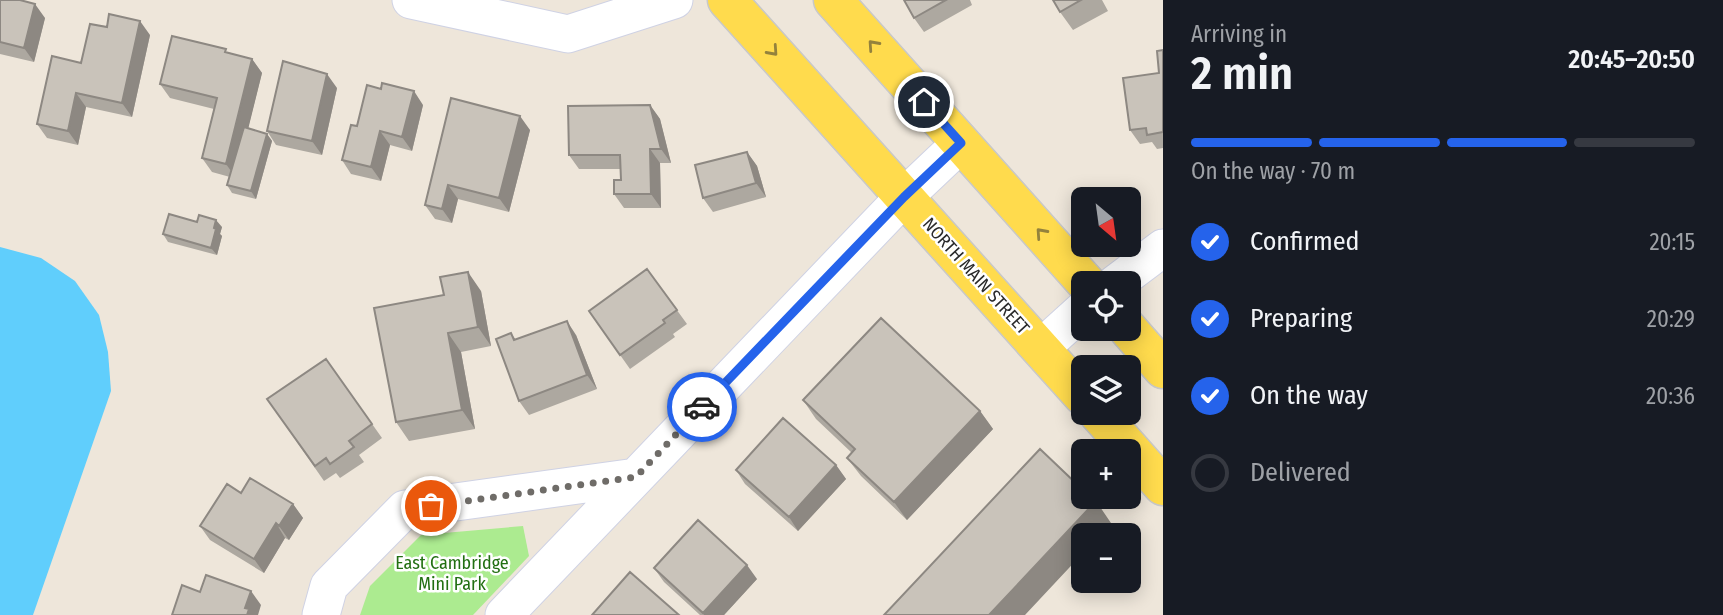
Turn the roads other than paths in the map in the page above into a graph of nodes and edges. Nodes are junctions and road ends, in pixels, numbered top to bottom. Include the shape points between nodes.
1 (411, 0) edge
2 (674, 0) edge
3 (727, 0) edge
4 (833, 0) edge
5 (961, 143) junction
6 (904, 197) junction
7 (1163, 248) edge
8 (1075, 271) edge
9 (1132, 271) edge
10 (1071, 321) edge
11 (1138, 341) edge
12 (1041, 348) junction
13 (1163, 369) edge
14 (1071, 382) edge
15 (1109, 425) edge
16 (636, 477) junction
17 (1163, 486) edge
18 (321, 615) edge
19 (503, 615) edge

1 - 2 street via 568,34
3 -> 6 main road, NORTH MAIN STREET
5 -> 4 main road
5 - 6 street
8 -> 5 main road
6 - 12 main road, NORTH MAIN STREET
6 - 16 street
7 - 9 street
10 - 12 street
11 - 13 main road
12 - 14 main road, NORTH MAIN STREET
15 - 17 main road
16 - 18 street via 405,509 329,586
16 - 19 street

